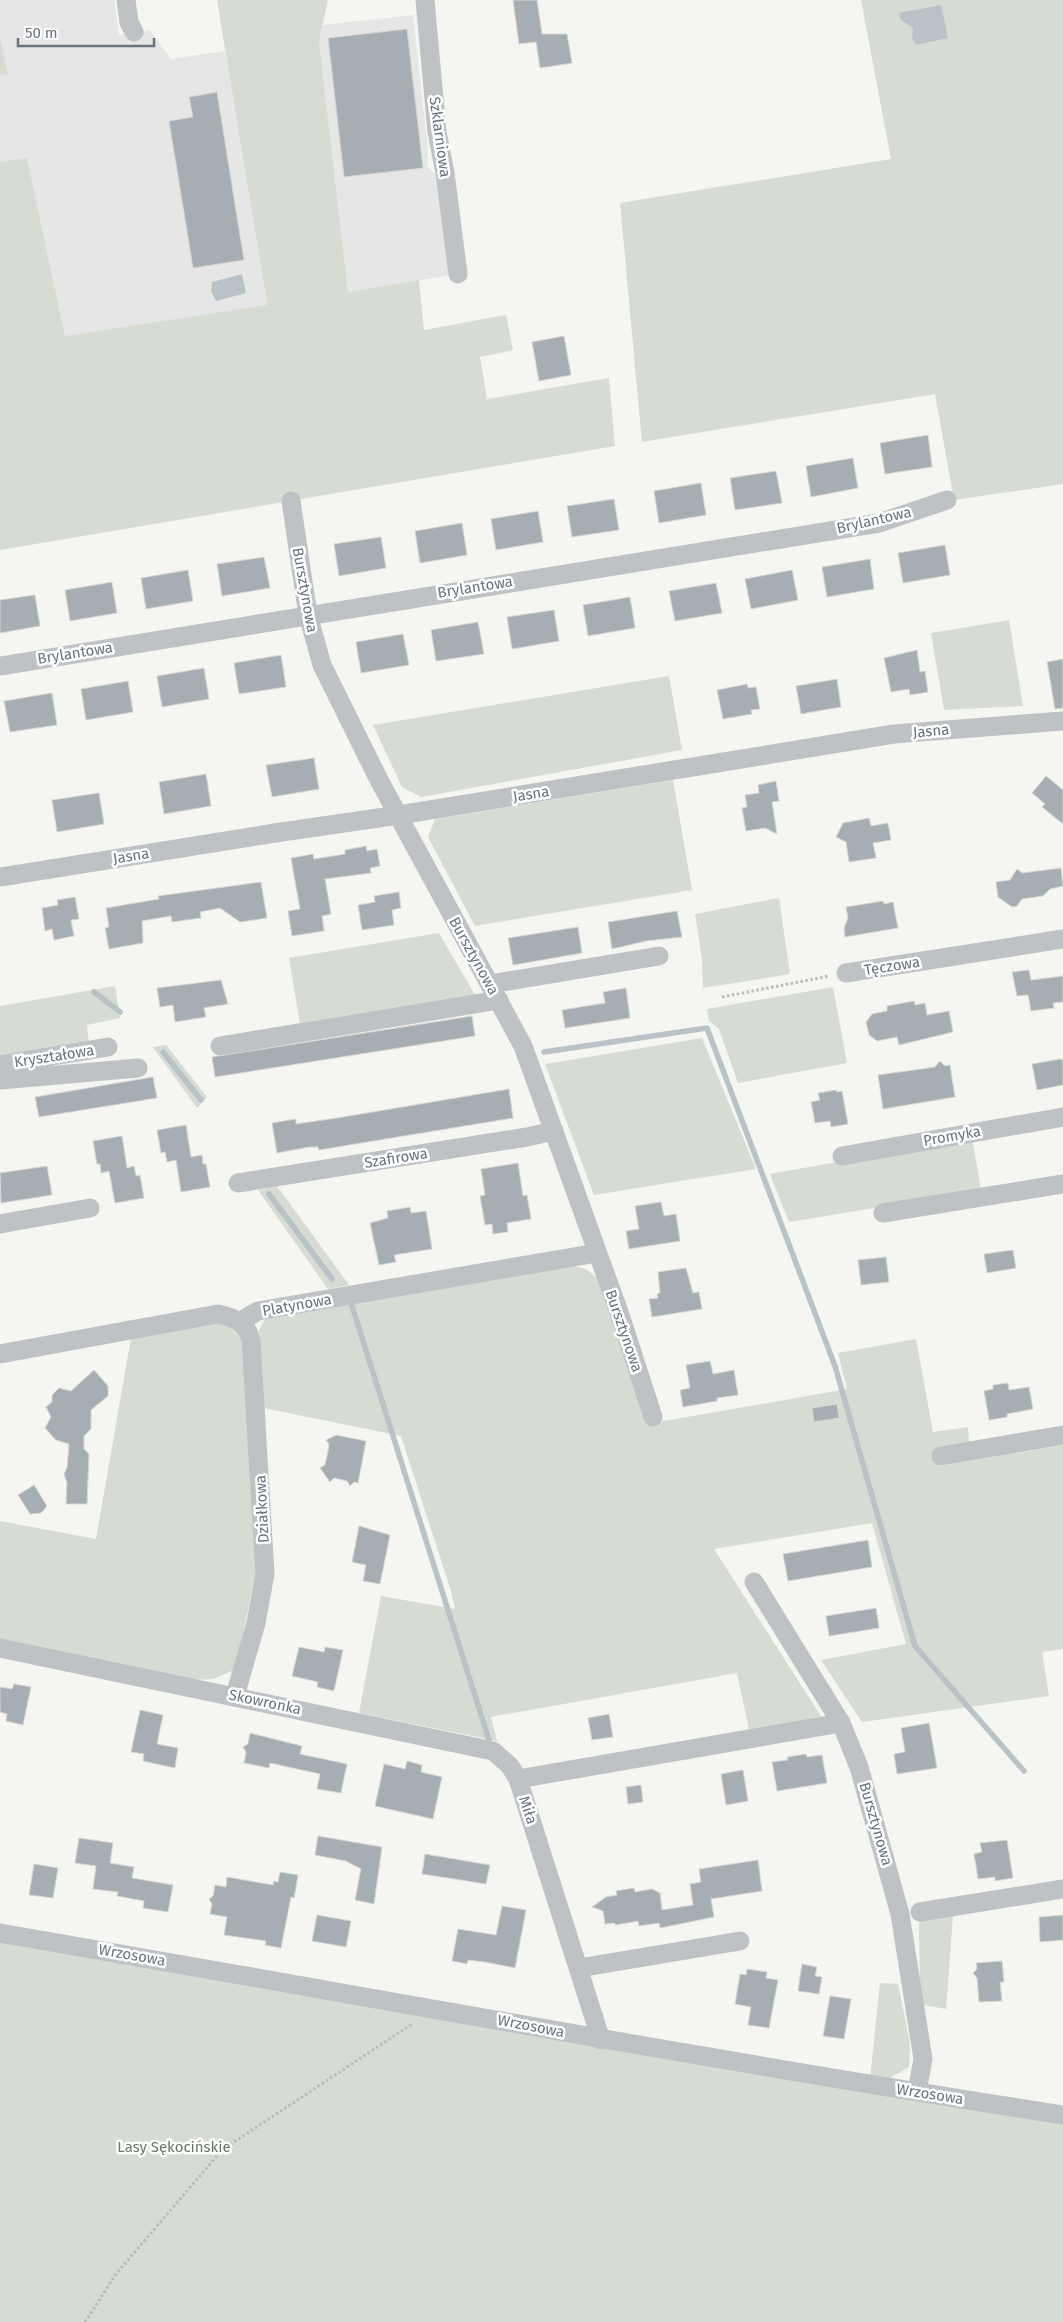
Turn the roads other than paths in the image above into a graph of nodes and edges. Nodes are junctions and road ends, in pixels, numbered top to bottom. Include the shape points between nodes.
1 (126, 0) edge
2 (425, 0) edge
3 (134, 32) dead end
4 (458, 274) dead end
5 (291, 500) dead end
6 (947, 500) dead end
7 (308, 615) junction
8 (0, 666) edge
9 (1063, 722) edge
10 (398, 815) junction
11 (0, 877) edge
12 (1063, 938) edge
13 (659, 956) dead end
14 (846, 973) road end
15 (495, 992) junction
16 (220, 1046) dead end
17 (108, 1047) dead end
18 (0, 1065) edge
19 (138, 1068) dead end
20 (0, 1080) edge
21 (1063, 1117) edge
22 (554, 1131) junction
23 (842, 1156) dead end
24 (238, 1183) dead end
25 (1063, 1184) edge
26 (90, 1208) dead end
27 (883, 1213) dead end
28 (0, 1224) edge
29 (597, 1253) junction
30 (242, 1321) junction
31 (0, 1354) edge
32 (653, 1417) dead end
33 (1063, 1435) edge
34 (941, 1456) dead end
35 (754, 1582) dead end
36 (0, 1648) edge
37 (235, 1696) junction
38 (841, 1723) junction
39 (518, 1779) junction
40 (1063, 1889) edge
41 (920, 1912) dead end
42 (0, 1932) edge
43 (740, 1941) dead end
44 (579, 1968) junction
45 (601, 2040) junction
46 (918, 2092) junction
47 (1063, 2115) edge

1 - 3 street
2 - 4 street, Szklarniowa via 437,132
5 - 7 street, Bursztynowa
6 - 7 street, Brylantowa via 879,522
7 - 8 street, Brylantowa
7 - 10 street, Bursztynowa via 322,665
9 - 10 street, Jasna via 885,735
10 - 11 street, Jasna
10 - 15 street, Bursztynowa
12 - 14 street, Tęczowa
13 - 15 street
15 - 16 street
15 - 22 street, Bursztynowa via 524,1046
17 - 18 street, Kryształowa
19 - 20 street
21 - 23 street, Promyka
22 - 24 street, Szafirowa
22 - 29 street, Bursztynowa
25 - 27 street
26 - 28 street
29 - 30 street, Platynowa via 258,1311
29 - 32 street, Bursztynowa
30 - 31 street, Platynowa via 218,1314
30 - 37 street, Działkowa via 251,1340 266,1574
33 - 34 street
35 - 38 street, Bursztynowa
36 - 37 street, Skowronka
37 - 39 street, Skowronka via 493,1751 510,1766
38 - 39 street, Miła
38 - 46 street, Bursztynowa via 862,1776 900,1914 922,2059
39 - 44 street, Miła
40 - 41 street
42 - 45 street, Wrzosowa
43 - 44 street
44 - 45 street, Miła
45 - 46 street, Wrzosowa
46 - 47 street, Wrzosowa

